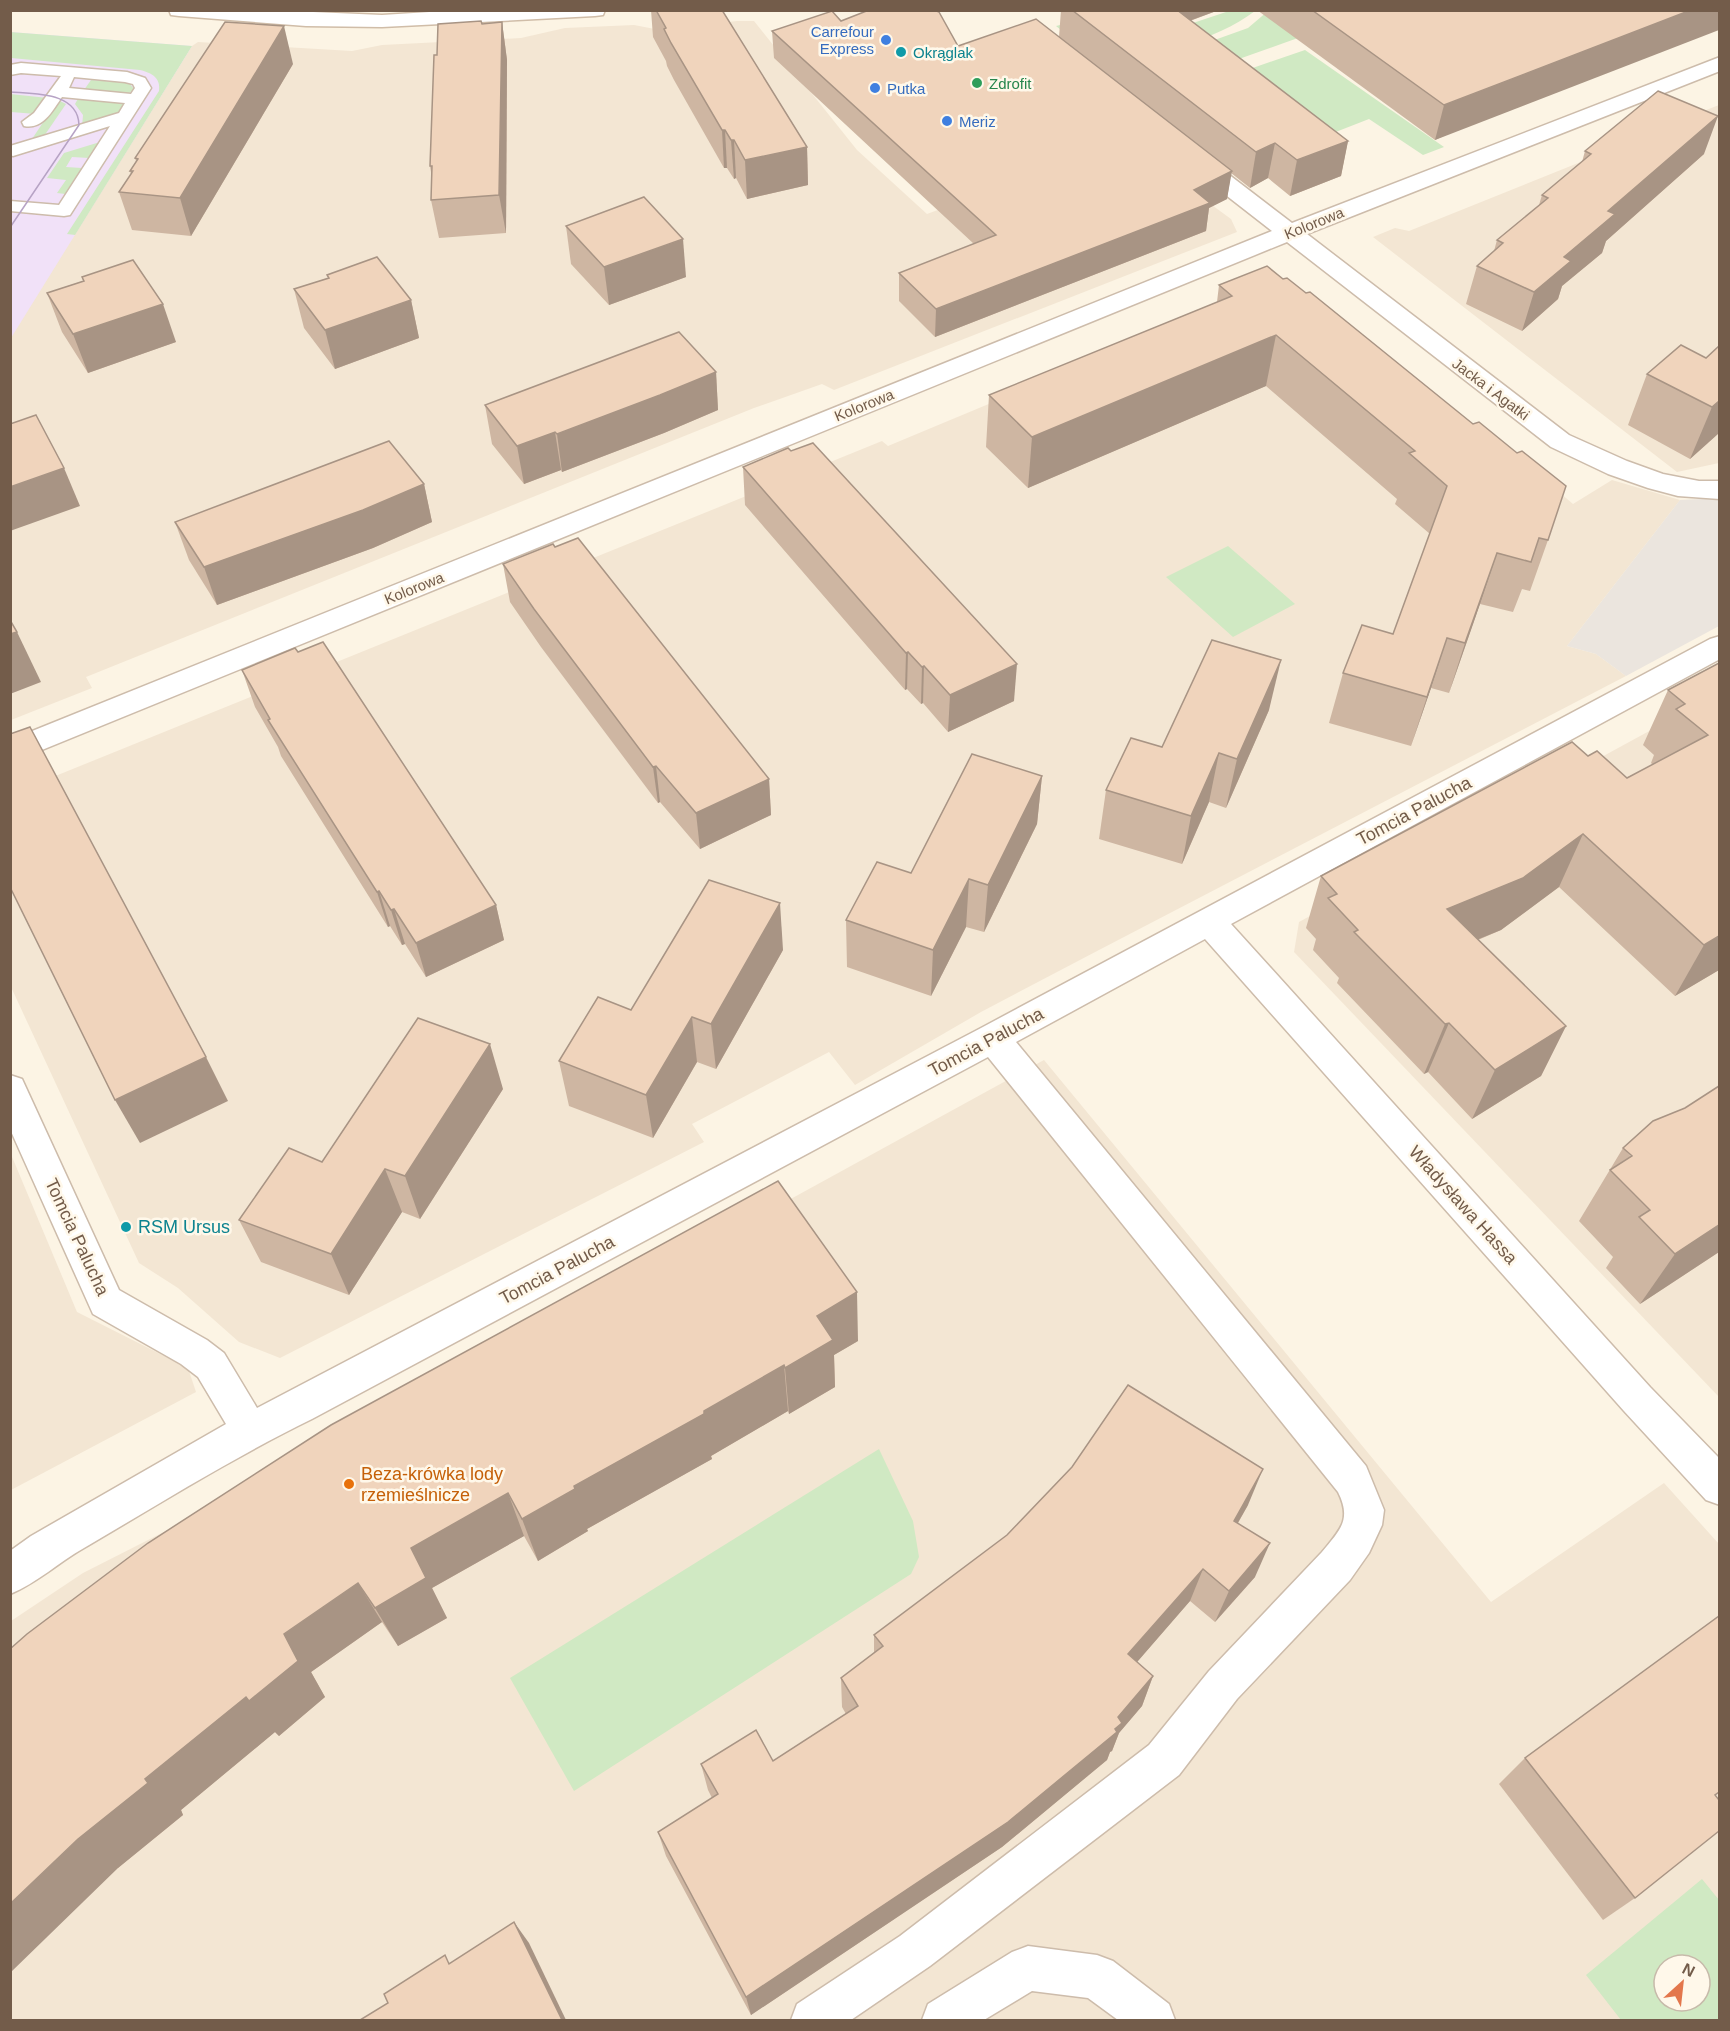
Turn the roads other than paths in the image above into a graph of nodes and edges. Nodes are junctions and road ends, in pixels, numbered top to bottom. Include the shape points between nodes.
1 (179, 10) edge
2 (595, 10) edge
3 (219, 12) edge
4 (1719, 63) edge
5 (14, 68) edge
6 (72, 72) junction
7 (58, 92) junction
8 (137, 99) junction
9 (126, 116) junction
10 (10, 117) edge
11 (30, 122) junction
12 (115, 133) junction
13 (1176, 144) edge
14 (11, 157) edge
15 (10, 206) edge
16 (64, 212) junction
17 (52, 230) dead end
18 (1288, 233) junction
19 (1719, 490) edge
20 (1719, 645) edge
21 (10, 752) edge
22 (1209, 921) junction
23 (993, 1038) junction
24 (10, 1089) edge
25 (249, 1431) junction
26 (1719, 1487) edge
27 (10, 1575) edge
28 (813, 2020) edge
29 (944, 2020) edge
30 (1153, 2020) edge

1 - 3 street
2 - 3 street via 382,21 306,20
4 - 18 street, Kolorowa
5 - 6 lane
6 - 7 lane
6 - 8 lane via 137,80 143,88
7 - 8 lane
7 - 11 lane via 40,117
8 - 9 lane
9 - 12 lane
9 - 14 lane
10 - 11 lane
11 - 14 lane
12 - 14 lane
12 - 16 lane
13 - 18 street, Jacka i Agatki
15 - 16 lane
16 - 17 lane
18 - 19 street, Jacka i Agatki via 1560,441 1614,466 1671,485
18 - 21 street, Kolorowa
20 - 22 street, Tomcia Palucha
22 - 23 street, Tomcia Palucha
22 - 26 street, Władysława Hassa
23 - 25 street, Tomcia Palucha
23 - 28 street via 1352,1479 1365,1509 1363,1523 1336,1566 1223,1685 1164,1760 915,1951
24 - 25 street, Tomcia Palucha via 106,1302 211,1365
25 - 27 street, Tomcia Palucha via 45,1549
29 - 30 street via 1028,1968 1097,1977

